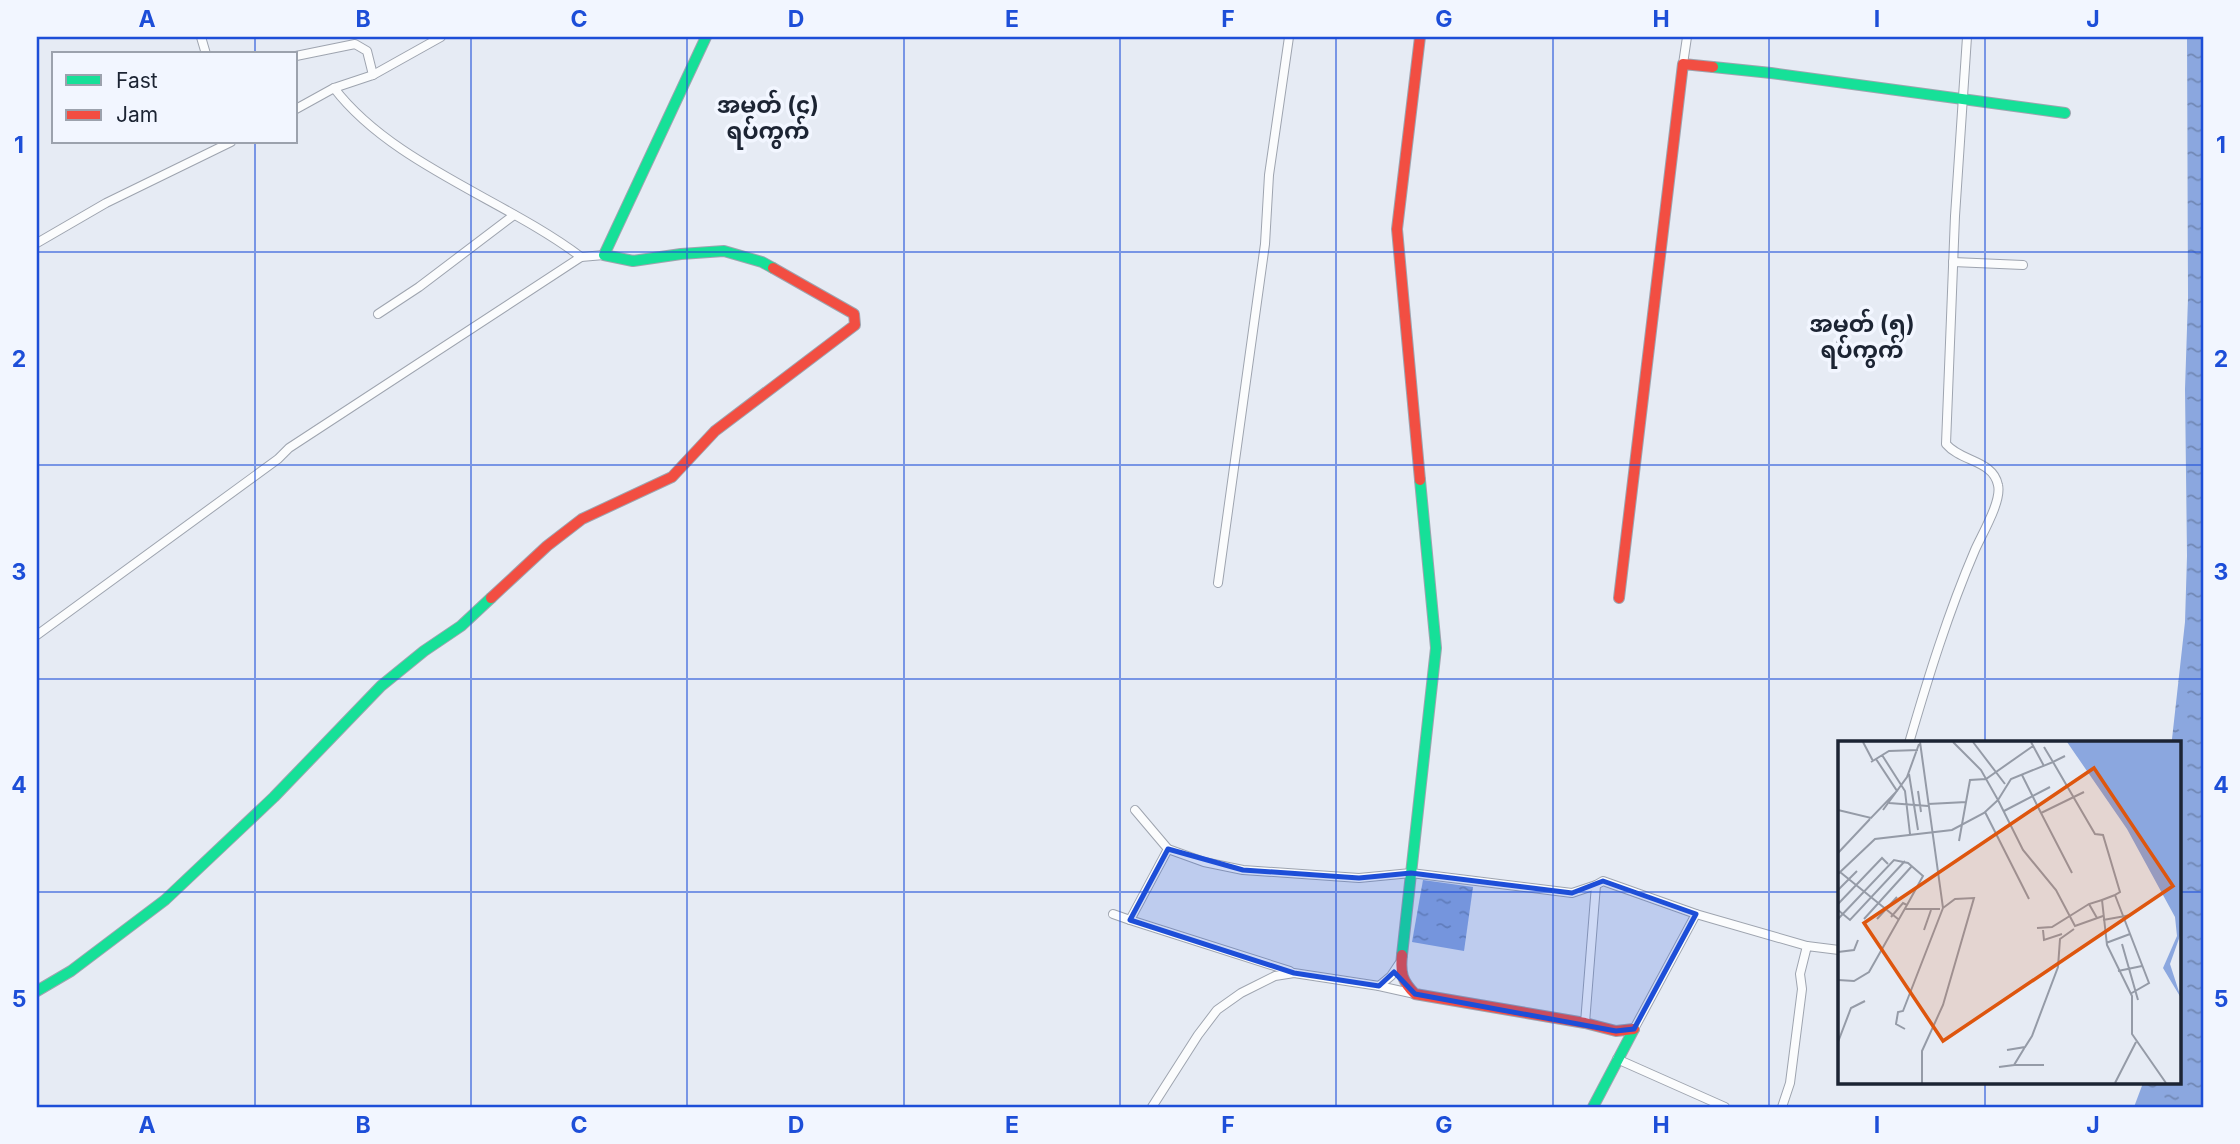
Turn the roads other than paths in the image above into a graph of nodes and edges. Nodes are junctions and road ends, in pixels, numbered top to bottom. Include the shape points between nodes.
1 (440, 37) edge
2 (706, 37) edge
3 (1289, 37) edge
4 (1420, 37) edge
5 (1687, 37) edge
6 (1967, 37) edge
7 (298, 56) edge
8 (1684, 64) junction
9 (373, 75) junction
10 (334, 89) junction
11 (1961, 100) junction
12 (298, 108) edge
13 (2065, 113) dead end
14 (227, 144) edge
15 (514, 215) junction
16 (37, 243) edge
17 (604, 255) junction
18 (582, 257) junction
19 (1953, 262) junction
20 (2023, 265) dead end
21 (378, 314) dead end
22 (1218, 583) dead end
23 (1619, 598) dead end
24 (37, 635) edge
25 (1910, 741) edge
26 (1135, 810) dead end
27 (1168, 849) junction
28 (1411, 873) junction
29 (1596, 885) junction
30 (1112, 914) dead end
31 (1696, 914) junction
32 (1130, 920) junction
33 (1807, 946) junction
34 (1838, 950) edge
35 (1399, 964) junction
36 (1294, 973) junction
37 (1379, 986) junction
38 (37, 991) edge
39 (1415, 994) junction
40 (1585, 1023) junction
41 (1634, 1029) junction
42 (1618, 1059) junction
43 (1152, 1107) edge
44 (1592, 1107) edge
45 (1725, 1107) edge
46 (1782, 1107) edge

1 - 9 street
2 - 17 street
3 - 22 street
4 - 28 street via 1397,229 1436,648
5 - 8 street
6 - 11 street
7 - 9 street via 355,44 367,51
8 - 11 street
8 - 23 street
9 - 10 street
10 - 12 street
10 - 15 street via 379,132
11 - 13 street
11 - 19 street
14 - 16 street via 106,202
15 - 18 street
15 - 21 street
17 - 18 street
17 - 38 street via 633,261 724,251 737,254 762,262 854,314 855,325 715,431 673,477 582,519 547,546 461,626 381,686 274,797 165,900
18 - 24 street via 289,448
19 - 20 street
19 - 25 street via 1945,444 1952,452 1983,465 1999,486 1945,628
26 - 27 street
27 - 28 street via 1242,870 1359,878
27 - 32 street
28 - 29 street via 1572,893
28 - 35 street
29 - 31 street via 1603,881
29 - 40 street
30 - 32 street
31 - 33 street
31 - 41 street
32 - 36 street
33 - 34 street
33 - 46 street via 1790,1083
35 - 37 street
35 - 39 street via 1404,983
36 - 37 street
36 - 43 street via 1275,976 1217,1010
37 - 39 street
39 - 40 street
40 - 41 street via 1616,1031
41 - 42 street
42 - 44 street
42 - 45 street

